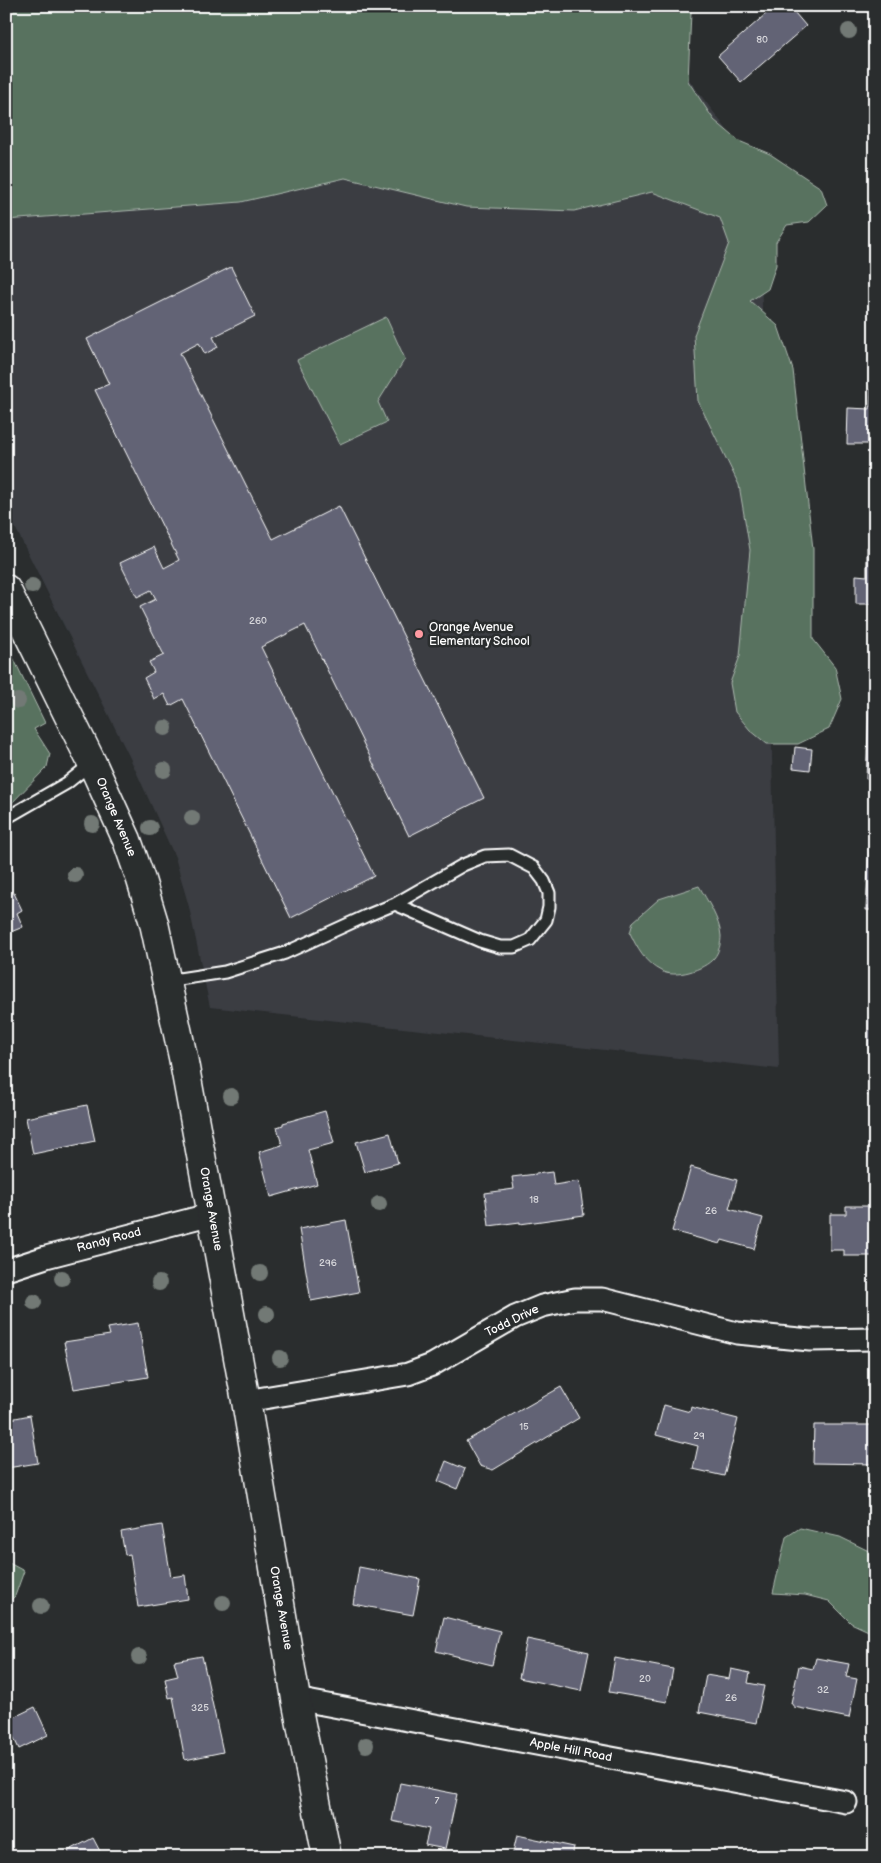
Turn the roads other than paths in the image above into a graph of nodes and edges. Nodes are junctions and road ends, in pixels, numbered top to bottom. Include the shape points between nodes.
1 (6, 589) edge
2 (92, 763) junction
3 (6, 818) edge
4 (395, 904) junction
5 (166, 981) junction
6 (212, 1214) junction
7 (6, 1270) edge
8 (875, 1339) edge
9 (246, 1401) junction
10 (296, 1699) junction
11 (846, 1802) dead end
12 (327, 1857) edge

1 - 2 main road, Orange Avenue
2 - 3 lane via 67,783
2 - 5 main road, Orange Avenue via 127,840 141,880
4 - 4 lane via 463,865 485,856 509,855 534,868 549,893 550,907 546,920 530,940 514,947 500,947
4 - 5 lane via 255,964
5 - 6 main road, Orange Avenue
6 - 7 street, Randy Road
6 - 9 main road, Orange Avenue
8 - 9 street, Todd Drive via 810,1340 737,1333 602,1299 575,1299 542,1306 515,1317 432,1365 408,1374
9 - 10 main road, Orange Avenue
10 - 11 street, Apple Hill Road
10 - 12 main road, Orange Avenue

